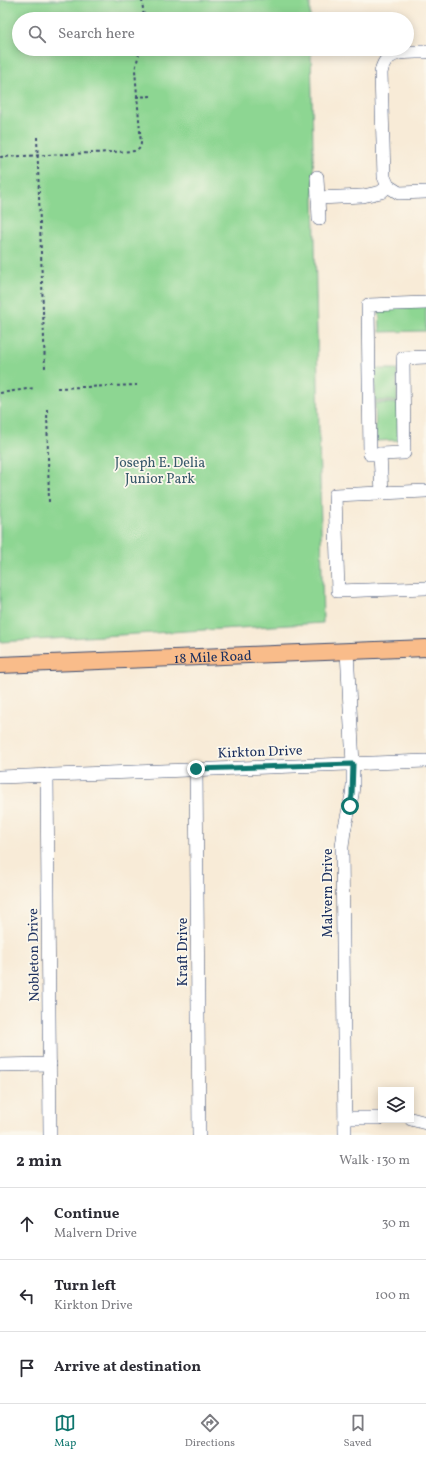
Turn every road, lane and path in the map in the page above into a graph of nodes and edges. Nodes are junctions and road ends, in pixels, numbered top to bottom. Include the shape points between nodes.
1 (142, 0) edge
2 (143, 12) edge
3 (414, 52) edge
4 (426, 52) edge
5 (138, 56) edge
6 (391, 56) edge
7 (151, 96) dead end
8 (136, 97) junction
9 (37, 137) dead end
10 (37, 155) junction
11 (0, 157) edge
12 (317, 177) dead end
13 (388, 186) junction
14 (426, 192) edge
15 (318, 198) junction
16 (319, 219) dead end
17 (426, 303) edge
18 (426, 357) edge
19 (45, 368) dead end
20 (137, 385) dead end
21 (34, 388) dead end
22 (57, 388) dead end
23 (0, 393) edge
24 (47, 409) dead end
25 (380, 454) junction
26 (426, 491) edge
27 (382, 493) junction
28 (49, 503) dead end
29 (426, 588) edge
30 (426, 648) edge
31 (347, 651) junction
32 (0, 665) edge
33 (426, 761) edge
34 (353, 764) junction
35 (196, 769) junction
36 (47, 775) junction
37 (0, 777) edge
38 (50, 1064) junction
39 (0, 1065) edge
40 (345, 1118) junction
41 (378, 1118) edge
42 (414, 1120) edge
43 (426, 1123) edge
44 (50, 1135) edge
45 (199, 1135) edge
46 (345, 1135) edge

1 - 2 path
3 - 4 street
5 - 8 path via 135,70
6 - 13 street via 382,64 381,72 384,177
7 - 8 path
8 - 10 path via 141,144 136,151
9 - 10 path
10 - 11 path
10 - 19 path
12 - 15 street
13 - 14 street via 399,193
13 - 15 street via 381,192 363,196
15 - 16 street
17 - 25 street via 368,305 370,454
18 - 25 street via 403,358 404,453
20 - 22 path
21 - 23 path
24 - 28 path
25 - 27 street
26 - 27 street
27 - 29 street via 335,495 338,591
30 - 31 main road, 18 Mile Road
31 - 32 main road, 18 Mile Road
31 - 34 street, Malvern Drive
33 - 34 street, Kirkton Drive
34 - 35 street, Kirkton Drive
34 - 40 street, Malvern Drive via 352,795 342,847
35 - 36 street, Kirkton Drive
35 - 45 street, Kraft Drive
36 - 37 street, Kirkton Drive
36 - 38 street, Nobleton Drive
38 - 39 street
38 - 44 street, Nobleton Drive
40 - 41 street
40 - 46 street, Malvern Drive
42 - 43 street

